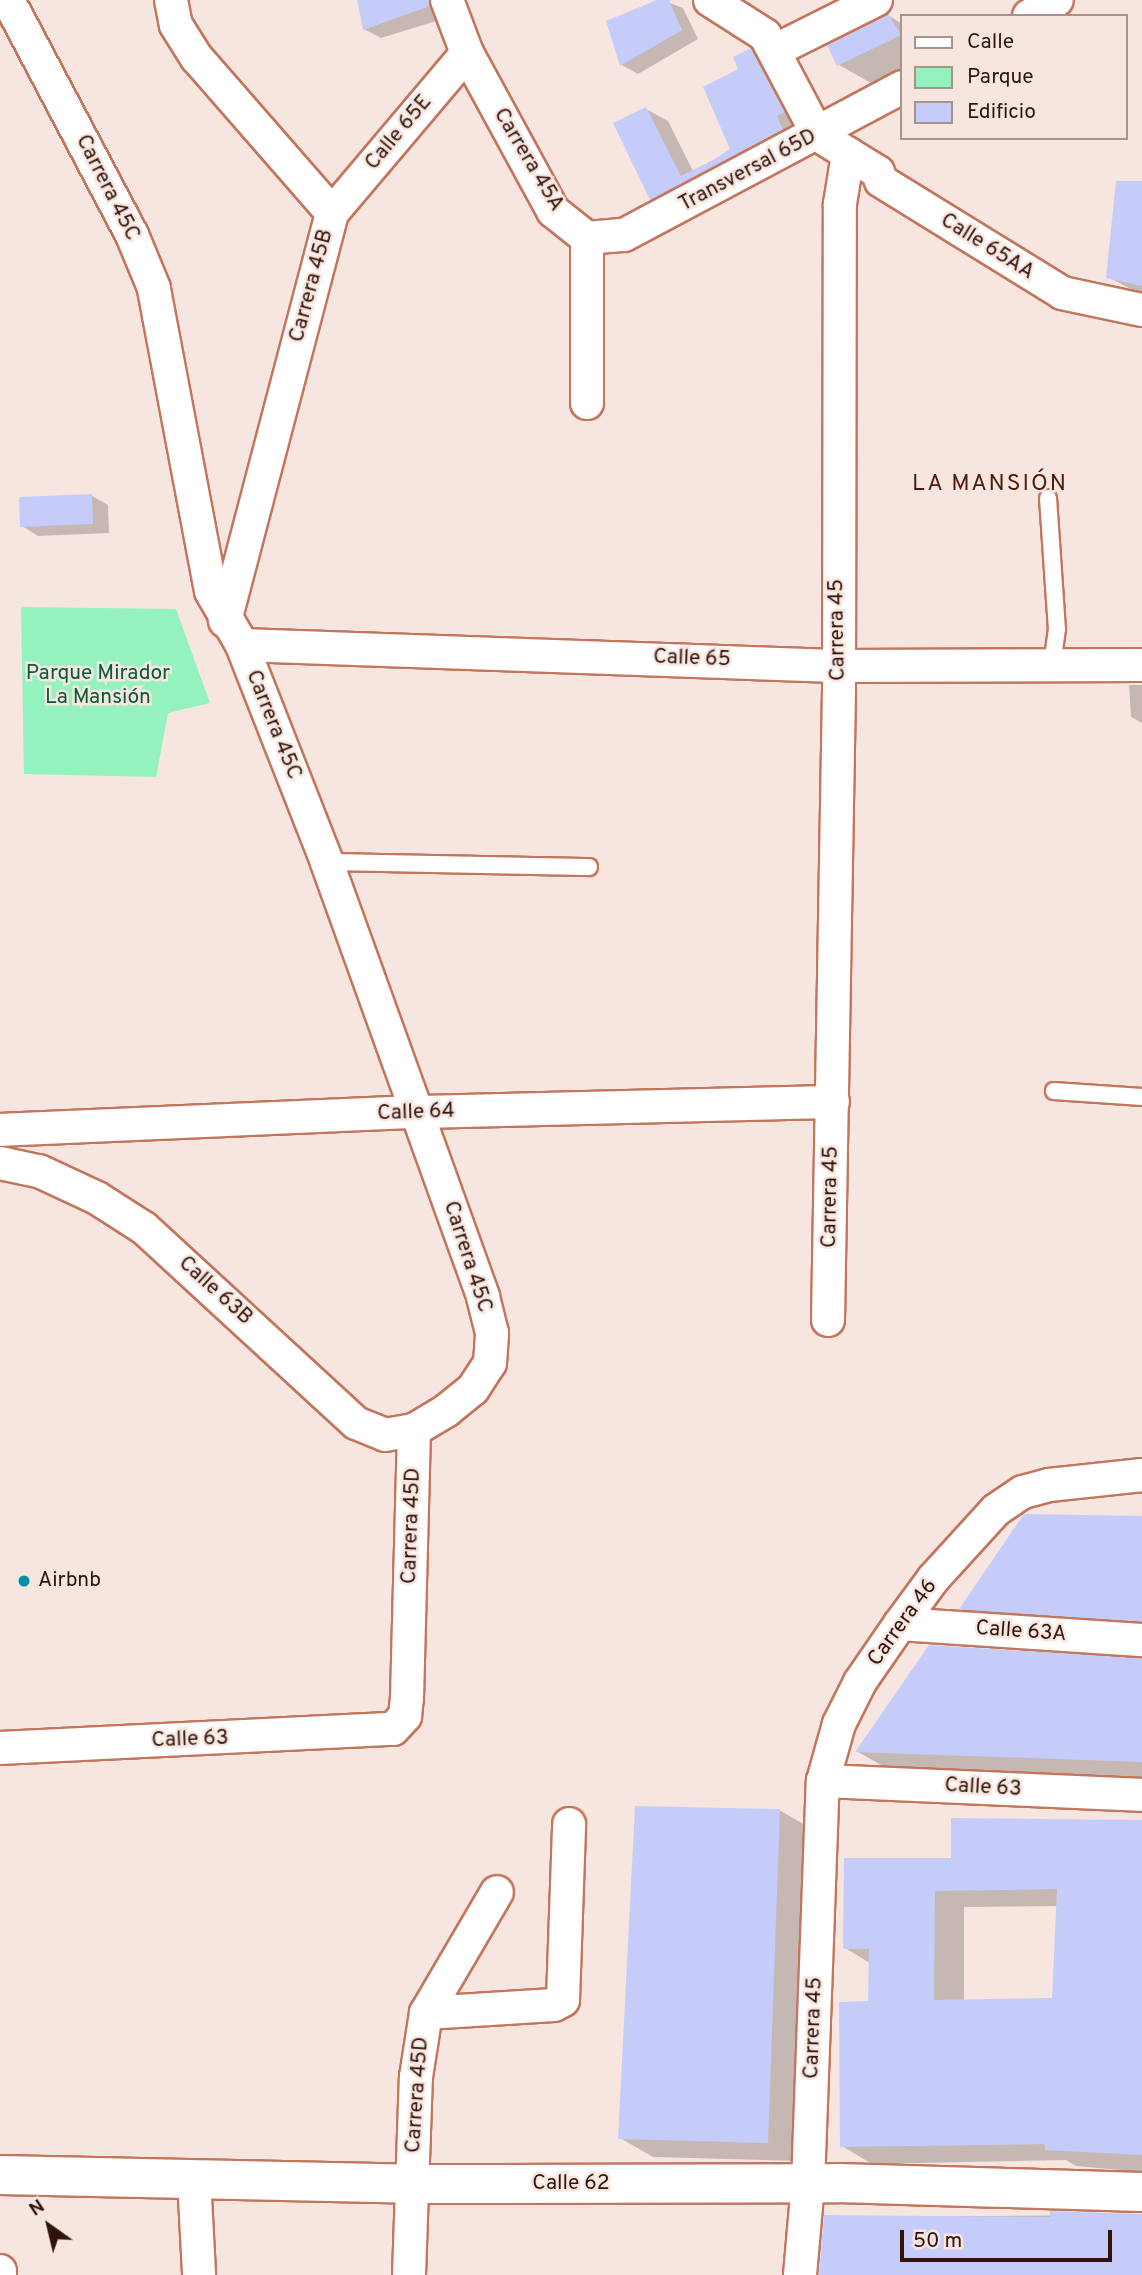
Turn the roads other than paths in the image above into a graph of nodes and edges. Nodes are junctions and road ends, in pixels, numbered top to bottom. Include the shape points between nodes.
1 (171, 0) edge
2 (447, 0) edge
3 (710, 0) edge
4 (876, 0) edge
5 (1056, 0) edge
6 (1032, 14) edge
7 (9, 16) edge
8 (774, 51) junction
9 (467, 53) junction
10 (900, 88) edge
11 (818, 135) junction
12 (848, 154) junction
13 (332, 213) junction
14 (587, 237) junction
15 (1142, 310) edge
16 (587, 403) dead end
17 (1048, 498) dead end
18 (233, 633) junction
19 (1142, 665) edge
20 (836, 666) junction
21 (1052, 666) junction
22 (327, 862) junction
23 (589, 867) dead end
24 (1054, 1091) dead end
25 (1142, 1097) edge
26 (833, 1102) junction
27 (417, 1112) junction
28 (0, 1130) edge
29 (0, 1163) edge
30 (828, 1321) dead end
31 (414, 1430) junction
32 (1142, 1475) edge
33 (900, 1624) junction
34 (1142, 1640) edge
35 (380, 1733) joint
36 (0, 1748) edge
37 (823, 1781) junction
38 (1142, 1795) edge
39 (569, 1824) dead end
40 (497, 1892) dead end
41 (426, 2013) junction
42 (0, 2175) edge
43 (194, 2178) junction
44 (412, 2184) junction
45 (808, 2184) junction
46 (1142, 2192) edge
47 (199, 2275) edge
48 (409, 2275) edge
49 (800, 2275) edge

1 - 13 street, Carrera 45B via 176,25 197,58
2 - 9 street, Carrera 45A
3 - 8 street via 765,35
4 - 8 street
5 - 6 street
7 - 18 street, Carrera 45C via 154,288 200,547 211,591
8 - 11 street
9 - 13 street, Calle 65E
9 - 14 street, Carrera 45A via 553,211
10 - 11 street, Transversal 65D
11 - 12 street
11 - 14 street, Transversal 65D via 624,235
12 - 15 street, Calle 65AA via 878,172 881,181 1062,293
12 - 20 street, Carrera 45 via 840,212
13 - 18 street, Carrera 45B
14 - 16 street
17 - 21 lane via 1058,629
18 - 20 street, Calle 65
18 - 22 street, Carrera 45C
19 - 21 street, Calle 65
20 - 21 street, Calle 65
20 - 26 street, Carrera 45
22 - 23 lane
22 - 27 street, Carrera 45C
24 - 25 lane
26 - 27 street, Calle 64
26 - 30 street, Carrera 45
27 - 28 street, Calle 64
27 - 31 street, Carrera 45C via 492,1333 490,1363 473,1389
29 - 31 street, Calle 63B via 39,1171 97,1198 144,1228 356,1423 385,1435
31 - 35 street, Carrera 45D via 405,1716 393,1729
32 - 33 street, Carrera 46 via 1023,1492 975,1531
33 - 34 street, Calle 63A
33 - 37 street, Carrera 46 via 844,1713
35 - 36 street, Calle 63
37 - 38 street, Calle 63
37 - 45 street, Carrera 45
39 - 41 street via 563,2000 554,2005
40 - 41 street, Carrera 45D
41 - 44 street, Carrera 45D via 416,2077
42 - 43 main road, Calle 62
43 - 44 main road, Calle 62
43 - 47 street
44 - 45 main road, Calle 62
44 - 48 street, Carrera 45D
45 - 46 main road, Calle 62
45 - 49 street, Carrera 45

